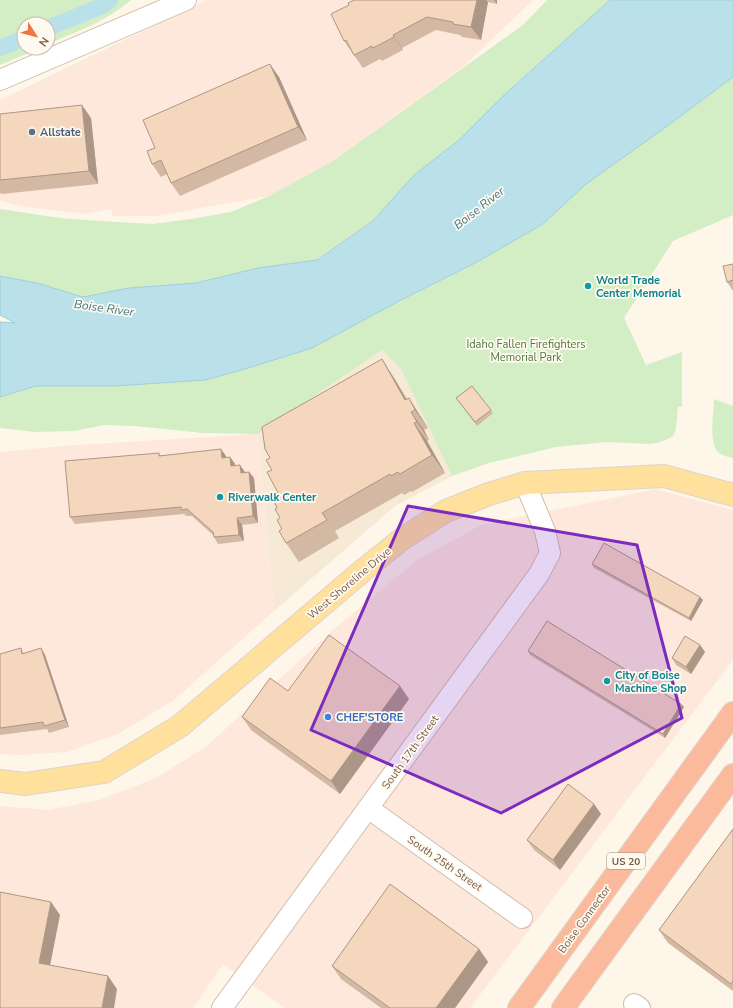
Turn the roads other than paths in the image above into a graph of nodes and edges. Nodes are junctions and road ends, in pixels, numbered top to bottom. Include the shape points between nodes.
1 (186, 0) edge
2 (0, 80) edge
3 (525, 483) junction
4 (733, 495) edge
5 (733, 713) edge
6 (733, 776) edge
7 (0, 781) edge
8 (368, 808) junction
9 (522, 918) dead end
10 (222, 1008) edge
11 (519, 1008) edge
12 (563, 1008) edge

1 - 2 street
3 - 4 main road, West Shoreline Drive via 664,476
3 - 7 main road, West Shoreline Drive via 446,511 402,539 180,726 104,772 26,784
3 - 8 street, South 17th Street via 545,531 550,553 532,584
5 - 11 highway, Boise Connector / US 20
6 - 12 highway, US 20
8 - 9 street, South 25th Street
8 - 10 street, South 17th Street

